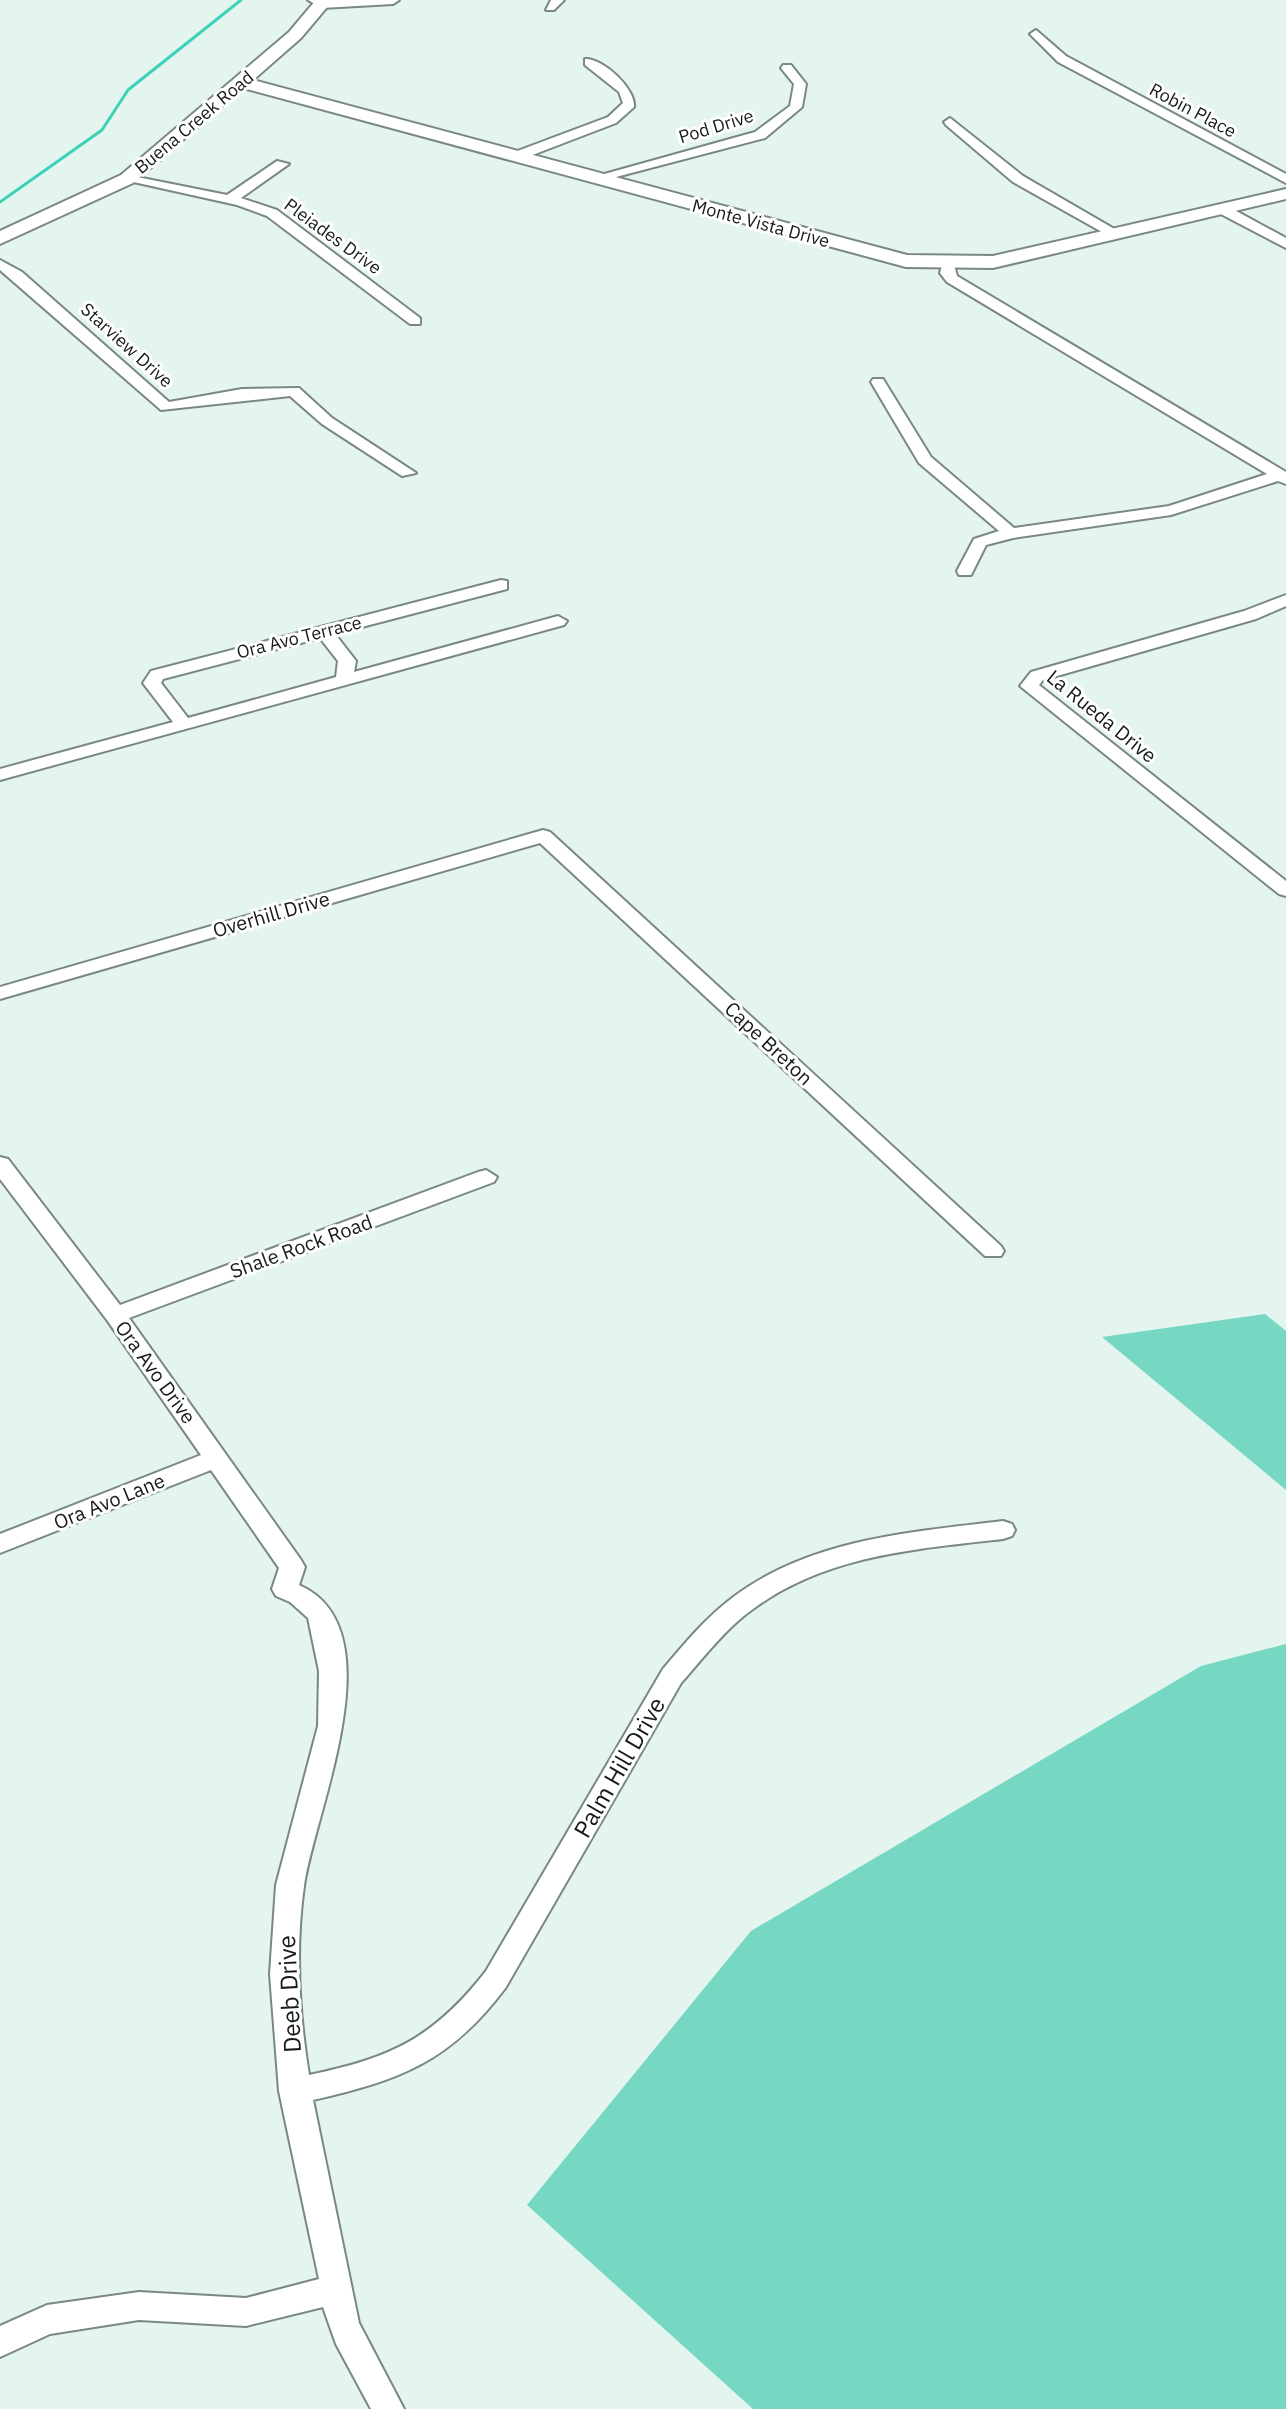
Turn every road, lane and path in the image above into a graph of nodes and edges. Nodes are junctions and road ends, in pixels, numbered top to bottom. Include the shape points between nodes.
1 (393, 0) edge
2 (320, 1) edge
3 (1036, 34) dead end
4 (589, 62) dead end
5 (787, 68) dead end
6 (241, 82) junction
7 (950, 122) dead end
8 (517, 156) junction
9 (282, 164) dead end
10 (597, 178) junction
11 (127, 179) junction
12 (1286, 179) edge
13 (1286, 194) edge
14 (229, 200) junction
15 (1222, 209) junction
16 (1116, 234) junction
17 (0, 238) edge
18 (1286, 244) edge
19 (0, 264) edge
20 (948, 264) junction
21 (415, 321) dead end
22 (878, 382) dead end
23 (408, 473) dead end
24 (1283, 477) edge
25 (1011, 533) junction
26 (965, 571) dead end
27 (501, 585) dead end
28 (1286, 600) edge
29 (558, 621) dead end
30 (324, 631) junction
31 (344, 679) junction
32 (184, 724) junction
33 (0, 775) edge
34 (543, 836) joint
35 (1286, 890) edge
36 (0, 993) edge
37 (0, 1164) edge
38 (486, 1177) dead end
39 (993, 1251) dead end
40 (115, 1315) junction
41 (217, 1458) junction
42 (1003, 1530) dead end
43 (0, 1544) edge
44 (285, 1589) joint
45 (294, 2091) junction
46 (338, 2289) junction
47 (0, 2342) edge
48 (388, 2409) edge

1 - 2 street
2 - 6 main road, Buena Creek Road via 295,35
3 - 12 street, Robin Place via 1084,72
4 - 8 street via 625,90 630,104 612,120
5 - 10 street, Pod Drive via 800,84 796,107 760,135
6 - 8 main road, Monte Vista Drive
6 - 11 main road, Buena Creek Road
7 - 16 street via 1018,179
8 - 10 main road, Monte Vista Drive
9 - 14 street
10 - 20 main road, Monte Vista Drive via 860,251
11 - 14 street, Pleiades Drive
11 - 17 main road, Buena Creek Road
13 - 15 main road, Monte Vista Drive
14 - 21 street, Pleiades Drive via 283,219
15 - 16 main road, Monte Vista Drive
15 - 18 street
16 - 20 main road, Monte Vista Drive via 993,262
19 - 23 street, Starview Drive via 166,407 294,391 327,421
20 - 24 street via 952,279
22 - 25 street via 925,460
24 - 25 street via 1171,510
25 - 26 street via 980,542
27 - 30 street, Ora Avo Terrace
28 - 35 street, La Rueda Drive via 1037,676 1029,686
29 - 31 street
30 - 31 street via 347,661
30 - 32 street, Ora Avo Terrace via 157,675 152,683
31 - 32 street
32 - 33 street
34 - 36 street, Overhill Drive
34 - 39 street, Cape Breton
37 - 40 street, Ora Avo Drive
38 - 40 street, Shale Rock Road
40 - 41 street, Ora Avo Drive
41 - 43 street, Ora Avo Lane
41 - 44 street, Ora Avo Drive via 292,1567
42 - 45 street, Palm Hill Drive via 869,1546 790,1572 740,1602 702,1636 672,1676 496,1979 461,2022 403,2062
44 - 45 street, Deeb Drive via 298,1593 324,1618 332,1672 332,1718 290,1881 283,1939
45 - 46 street, Deeb Drive
46 - 47 street via 246,2312 139,2306 47,2320
46 - 48 street, Deeb Drive via 343,2321

